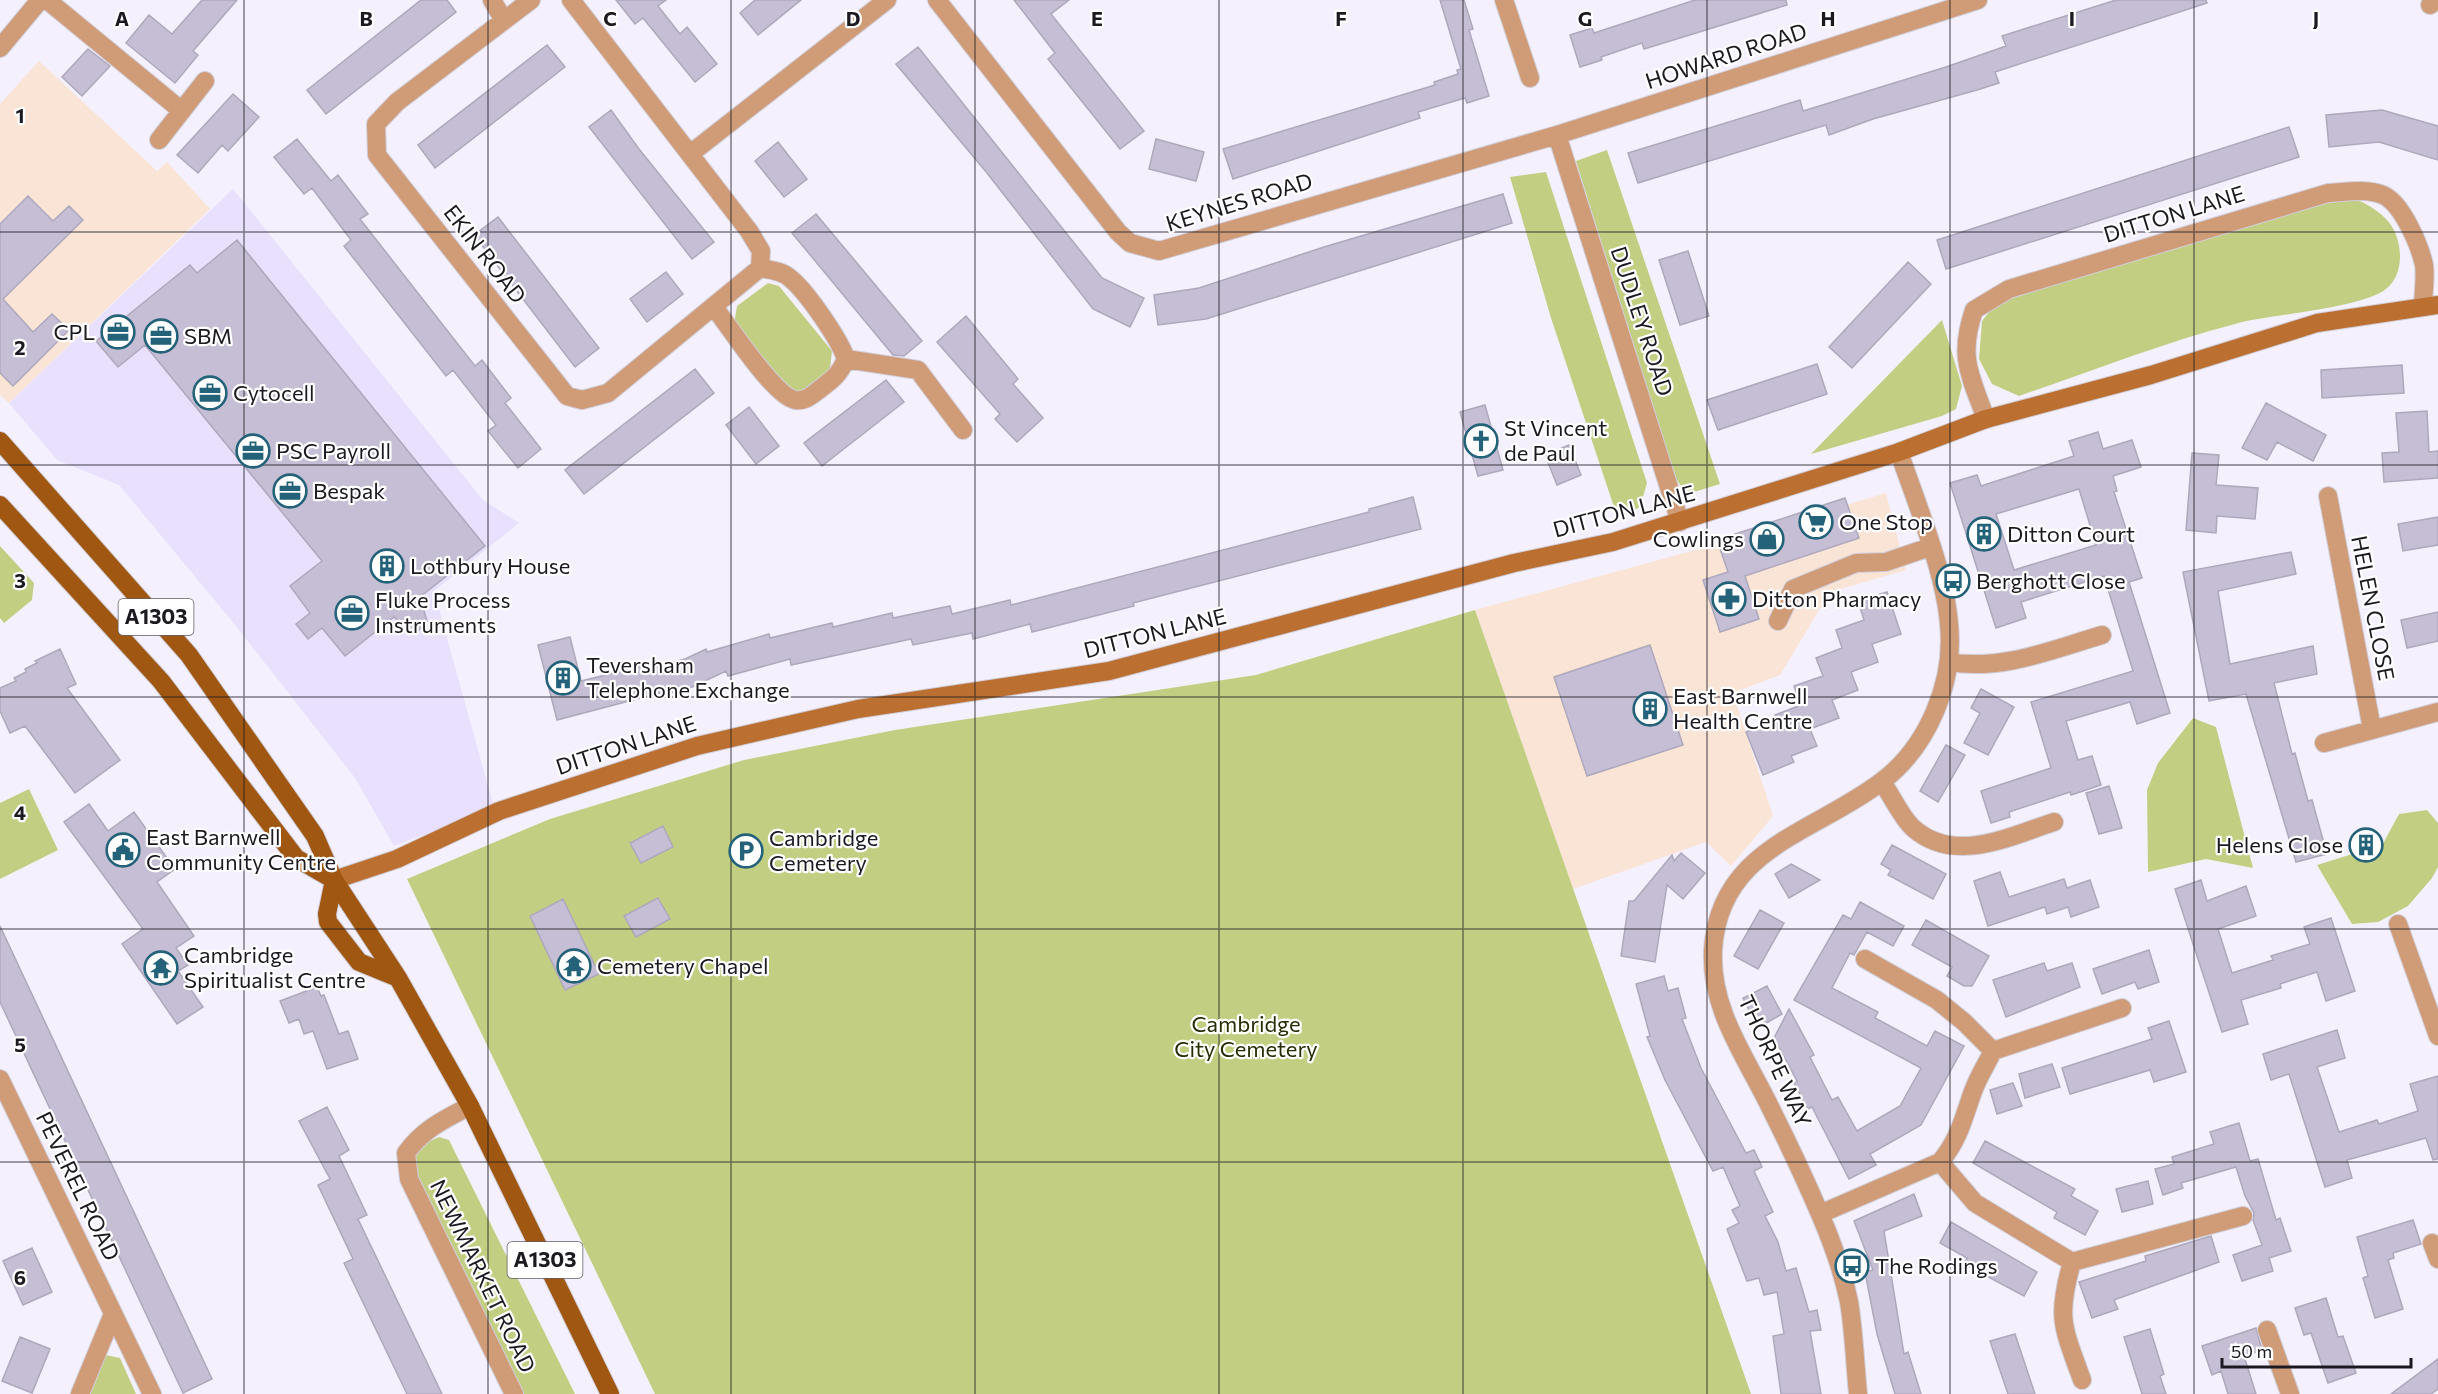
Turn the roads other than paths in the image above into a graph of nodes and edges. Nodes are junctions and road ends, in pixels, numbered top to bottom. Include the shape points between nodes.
1 (40, 0) edge
2 (47, 0) edge
3 (492, 0) edge
4 (531, 0) edge
5 (571, 0) edge
6 (887, 0) edge
7 (937, 0) edge
8 (1504, 0) edge
9 (1978, 0) edge
10 (503, 19) junction
11 (0, 48) edge
12 (1530, 78) dead end
13 (205, 81) dead end
14 (182, 111) junction
15 (1557, 135) junction
16 (159, 140) dead end
17 (690, 154) junction
18 (2431, 264) edge
19 (760, 268) junction
20 (2430, 306) edge
21 (714, 307) junction
22 (846, 359) junction
23 (1986, 419) junction
24 (963, 430) dead end
25 (0, 441) edge
26 (1899, 452) junction
27 (2328, 496) dead end
28 (0, 505) edge
29 (1680, 522) junction
30 (1930, 548) junction
31 (1778, 621) dead end
32 (2102, 635) dead end
33 (1949, 662) junction
34 (2438, 712) edge
35 (2372, 729) junction
36 (2324, 743) dead end
37 (1882, 782) junction
38 (2054, 822) dead end
39 (334, 880) junction
40 (2398, 924) dead end
41 (1865, 959) dead end
42 (398, 978) junction
43 (2122, 1008) dead end
44 (2438, 1036) edge
45 (1993, 1051) junction
46 (0, 1079) edge
47 (470, 1106) junction
48 (1940, 1162) junction
49 (1820, 1214) junction
50 (2243, 1216) dead end
51 (2072, 1262) junction
52 (113, 1314) junction
53 (2267, 1330) dead end
54 (2082, 1380) dead end
55 (80, 1394) edge
56 (152, 1394) edge
57 (514, 1394) edge
58 (610, 1394) edge
59 (1858, 1394) edge
60 (2290, 1394) edge

1 - 11 street
2 - 14 street
3 - 10 street
4 - 10 street, EKIN ROAD
5 - 17 street
6 - 17 street
7 - 15 street, KEYNES ROAD via 1118,232 1143,249 1178,247
8 - 12 street
9 - 15 street, HOWARD ROAD
10 - 21 street, EKIN ROAD via 397,102 376,124 376,155 567,396 582,400 608,393
13 - 14 street
14 - 16 street
15 - 29 street, DUDLEY ROAD
17 - 19 street via 749,231 761,251
18 - 20 street, DITTON LANE
18 - 23 street, DITTON LANE via 2397,206 2384,195 2368,191 2328,193 2009,289 1974,310 1966,334 1966,363
19 - 21 street, EKIN ROAD
19 - 22 street via 791,278 841,342
20 - 23 main road, DITTON LANE via 2317,323 2151,375
21 - 22 street via 769,379 784,395 796,400 808,398 840,374
22 - 24 street via 918,370
23 - 26 main road, DITTON LANE
25 - 39 main road, A1303 via 189,655 315,836
26 - 29 main road, DITTON LANE
26 - 30 street, THORPE WAY
27 - 35 street, HELEN CLOSE
28 - 39 main road, A1303 via 161,681 296,858
29 - 39 main road, DITTON LANE via 1109,671 858,709 697,746 499,811 397,859
30 - 31 street via 1886,562 1856,562 1793,589
30 - 33 street, THORPE WAY via 1950,624
32 - 33 street via 2009,662 1974,666
33 - 37 street, THORPE WAY via 1942,694 1929,724 1910,754
34 - 35 street
35 - 36 street
37 - 38 street via 1912,828 1950,846 1972,848
37 - 49 street, THORPE WAY via 1761,855 1731,888 1713,947 1713,979 1724,1019
39 - 42 main road, A1303
39 - 42 main road via 328,922 359,962
40 - 44 street
41 - 45 street via 1937,1000
42 - 47 main road, A1303
43 - 45 street
45 - 48 street via 1972,1092 1962,1128
46 - 52 street, PEVEREL ROAD
47 - 57 street, NEWMARKET ROAD via 417,1138 406,1153 409,1179
47 - 58 main road, A1303
48 - 49 street
48 - 51 street via 1975,1203
49 - 59 street, THORPE WAY via 1849,1302
50 - 51 street
51 - 54 street via 2062,1299 2062,1320
52 - 55 street
52 - 56 street, PEVEREL ROAD
53 - 60 street

